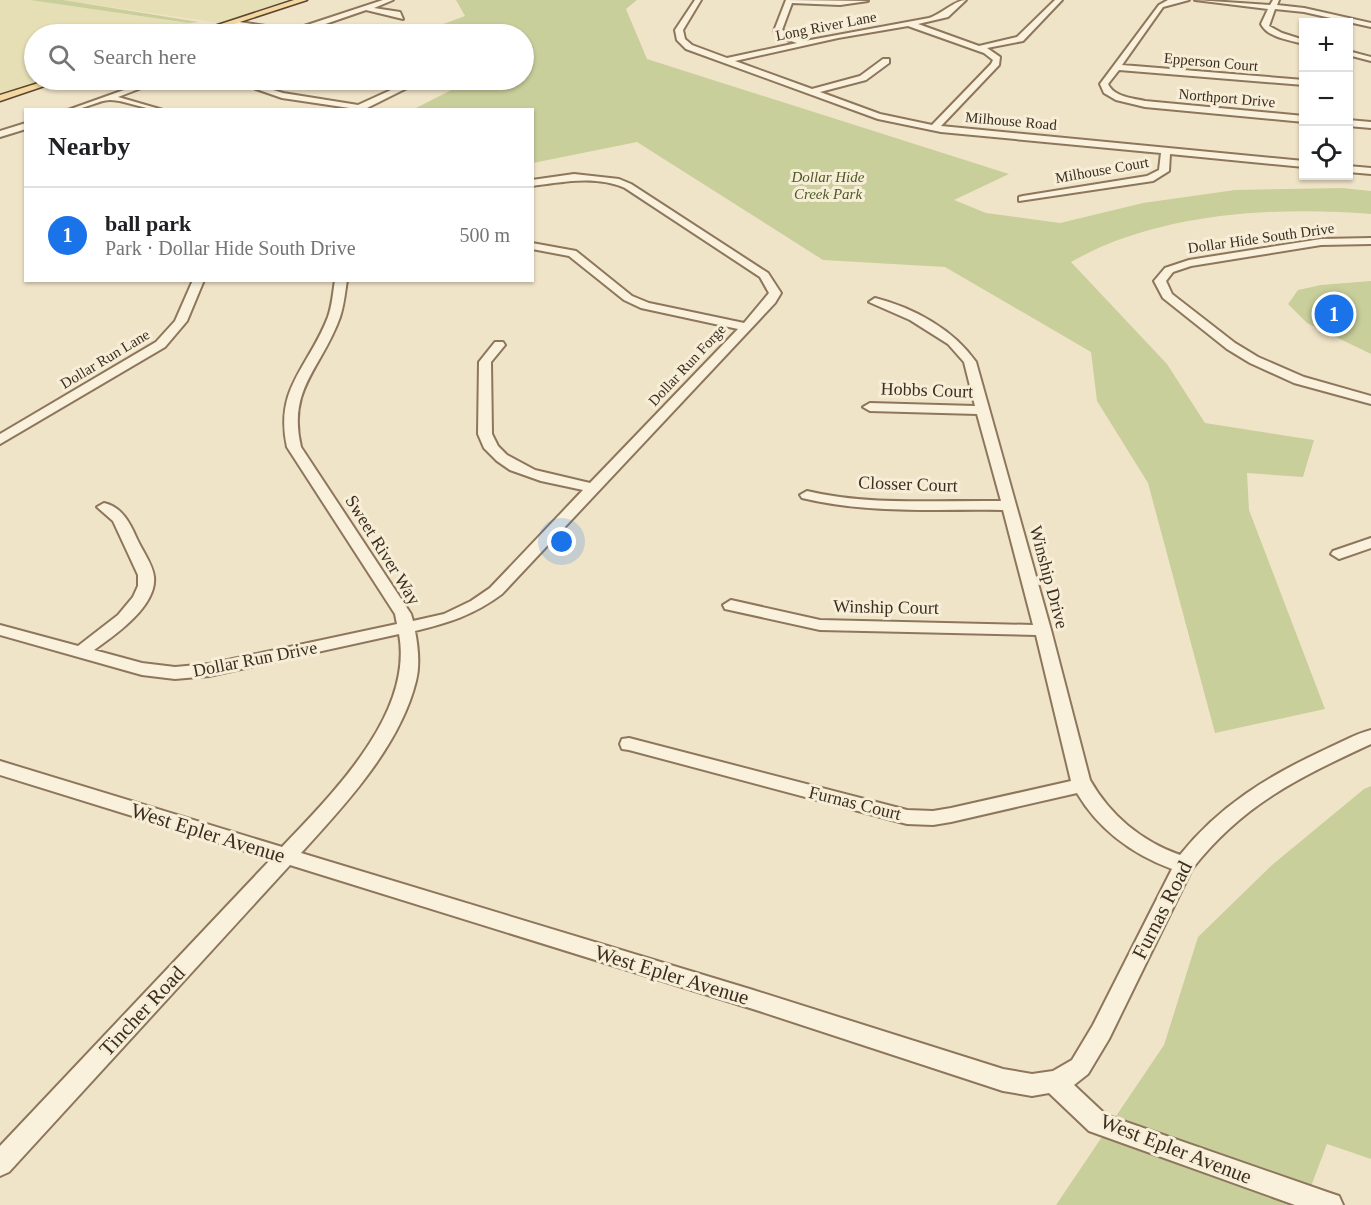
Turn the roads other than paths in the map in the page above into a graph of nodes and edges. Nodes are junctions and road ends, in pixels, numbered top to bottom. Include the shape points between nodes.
1 (303, 0) edge
2 (390, 0) edge
3 (698, 0) edge
4 (963, 0) edge
5 (1059, 0) edge
6 (1185, 0) edge
7 (1198, 0) edge
8 (789, 1) edge
9 (865, 1) edge
10 (1274, 4) edge
11 (365, 9) junction
12 (400, 17) dead end
13 (233, 23) junction
14 (230, 24) edge
15 (239, 24) edge
16 (323, 24) edge
17 (909, 24) junction
18 (1371, 25) edge
19 (1299, 41) edge
20 (804, 43) junction
21 (979, 48) junction
22 (1353, 54) edge
23 (1371, 59) edge
24 (886, 61) dead end
25 (725, 62) junction
26 (1116, 68) junction
27 (1299, 83) edge
28 (25, 90) edge
29 (129, 90) edge
30 (266, 90) edge
31 (398, 90) edge
32 (810, 92) junction
33 (109, 97) junction
34 (0, 98) edge
35 (78, 108) edge
36 (151, 108) edge
37 (352, 108) edge
38 (359, 108) edge
39 (1299, 119) edge
40 (0, 122) edge
41 (1353, 123) edge
42 (1371, 125) edge
43 (24, 127) edge
44 (934, 128) junction
45 (0, 134) edge
46 (1166, 151) junction
47 (1299, 164) edge
48 (1353, 169) edge
49 (1371, 171) edge
50 (534, 183) edge
51 (1023, 199) dead end
52 (1371, 241) edge
53 (534, 246) edge
54 (198, 282) edge
55 (341, 282) edge
56 (875, 302) dead end
57 (746, 327) junction
58 (499, 345) dead end
59 (1371, 400) edge
60 (870, 407) dead end
61 (984, 410) junction
62 (0, 440) edge
63 (593, 488) junction
64 (807, 495) dead end
65 (1010, 506) junction
66 (104, 507) dead end
67 (1371, 543) edge
68 (1339, 554) dead end
69 (731, 605) dead end
70 (406, 627) junction
71 (0, 630) edge
72 (1043, 630) junction
73 (81, 652) junction
74 (1371, 736) edge
75 (629, 744) dead end
76 (0, 768) edge
77 (1083, 785) junction
78 (285, 857) junction
79 (1184, 865) junction
80 (1053, 1082) junction
81 (0, 1164) edge
82 (1330, 1205) edge

1 - 13 main road
2 - 11 street
3 - 25 street, Milhouse Road via 679,29 679,37 692,48
4 - 17 street, Long River Lane via 940,17
5 - 21 street via 1020,39
6 - 26 street via 1162,5
7 - 10 street
8 - 9 street
8 - 20 street via 778,31
10 - 18 street
10 - 19 street via 1266,27
11 - 12 street
11 - 16 street
13 - 14 main road
13 - 15 street
17 - 20 street, Long River Lane
17 - 21 street
20 - 25 street, Long River Lane
21 - 44 street via 996,57 996,64
22 - 23 street
24 - 32 street via 863,78
25 - 32 street, Milhouse Road
26 - 27 street, Epperson Court
26 - 39 street, Northport Drive via 1104,89 1119,98 1147,105
28 - 34 main road
29 - 33 street
30 - 37 street
31 - 38 street
32 - 44 street, Milhouse Road via 884,118
33 - 35 street
33 - 36 street
40 - 43 street
41 - 42 street
43 - 45 street
44 - 46 street, Milhouse Road
46 - 47 street, Milhouse Road
46 - 51 street, Milhouse Court via 1165,169 1153,178
48 - 49 street
50 - 57 street, Dollar Run Forge via 591,177 628,186 764,275 775,293
52 - 59 street, Dollar Hide South Drive via 1317,243 1189,263 1169,270 1161,279 1167,296 1245,355 1299,380
53 - 57 street via 572,254 628,298 645,306
54 - 62 street, Dollar Run Lane via 182,321 168,340
55 - 70 street, Sweet River Way via 334,319 294,392 288,412 289,431 294,447 403,614
56 - 61 street, Winship Drive via 901,309 959,347 970,362
57 - 63 street, Dollar Run Forge
58 - 63 street via 485,362 488,443 507,462 526,471
60 - 61 street, Hobbs Court
61 - 65 street, Winship Drive
63 - 70 street, Dollar Run Forge via 496,591 449,618
64 - 65 street, Closser Court via 872,504
65 - 72 street, Winship Drive
66 - 73 street via 120,519 148,583 135,608
67 - 68 street
69 - 72 street, Winship Court via 820,625
70 - 73 street, Dollar Run Drive via 175,673 142,669
70 - 78 street, Sweet River Way via 410,644 408,680 389,729 316,824
71 - 73 street, Dollar Run Drive
72 - 77 street, Winship Drive
74 - 79 street, Furnas Road via 1269,784 1209,834
75 - 77 street, Furnas Court via 907,817 951,815
76 - 78 street, West Epler Avenue
77 - 79 street, Winship Drive via 1103,816 1123,834
78 - 80 street, West Epler Avenue via 1003,1080 1032,1085
78 - 81 street, Tincher Road
79 - 80 street, Furnas Road via 1091,1051 1080,1067
80 - 82 street, West Epler Avenue via 1098,1123

